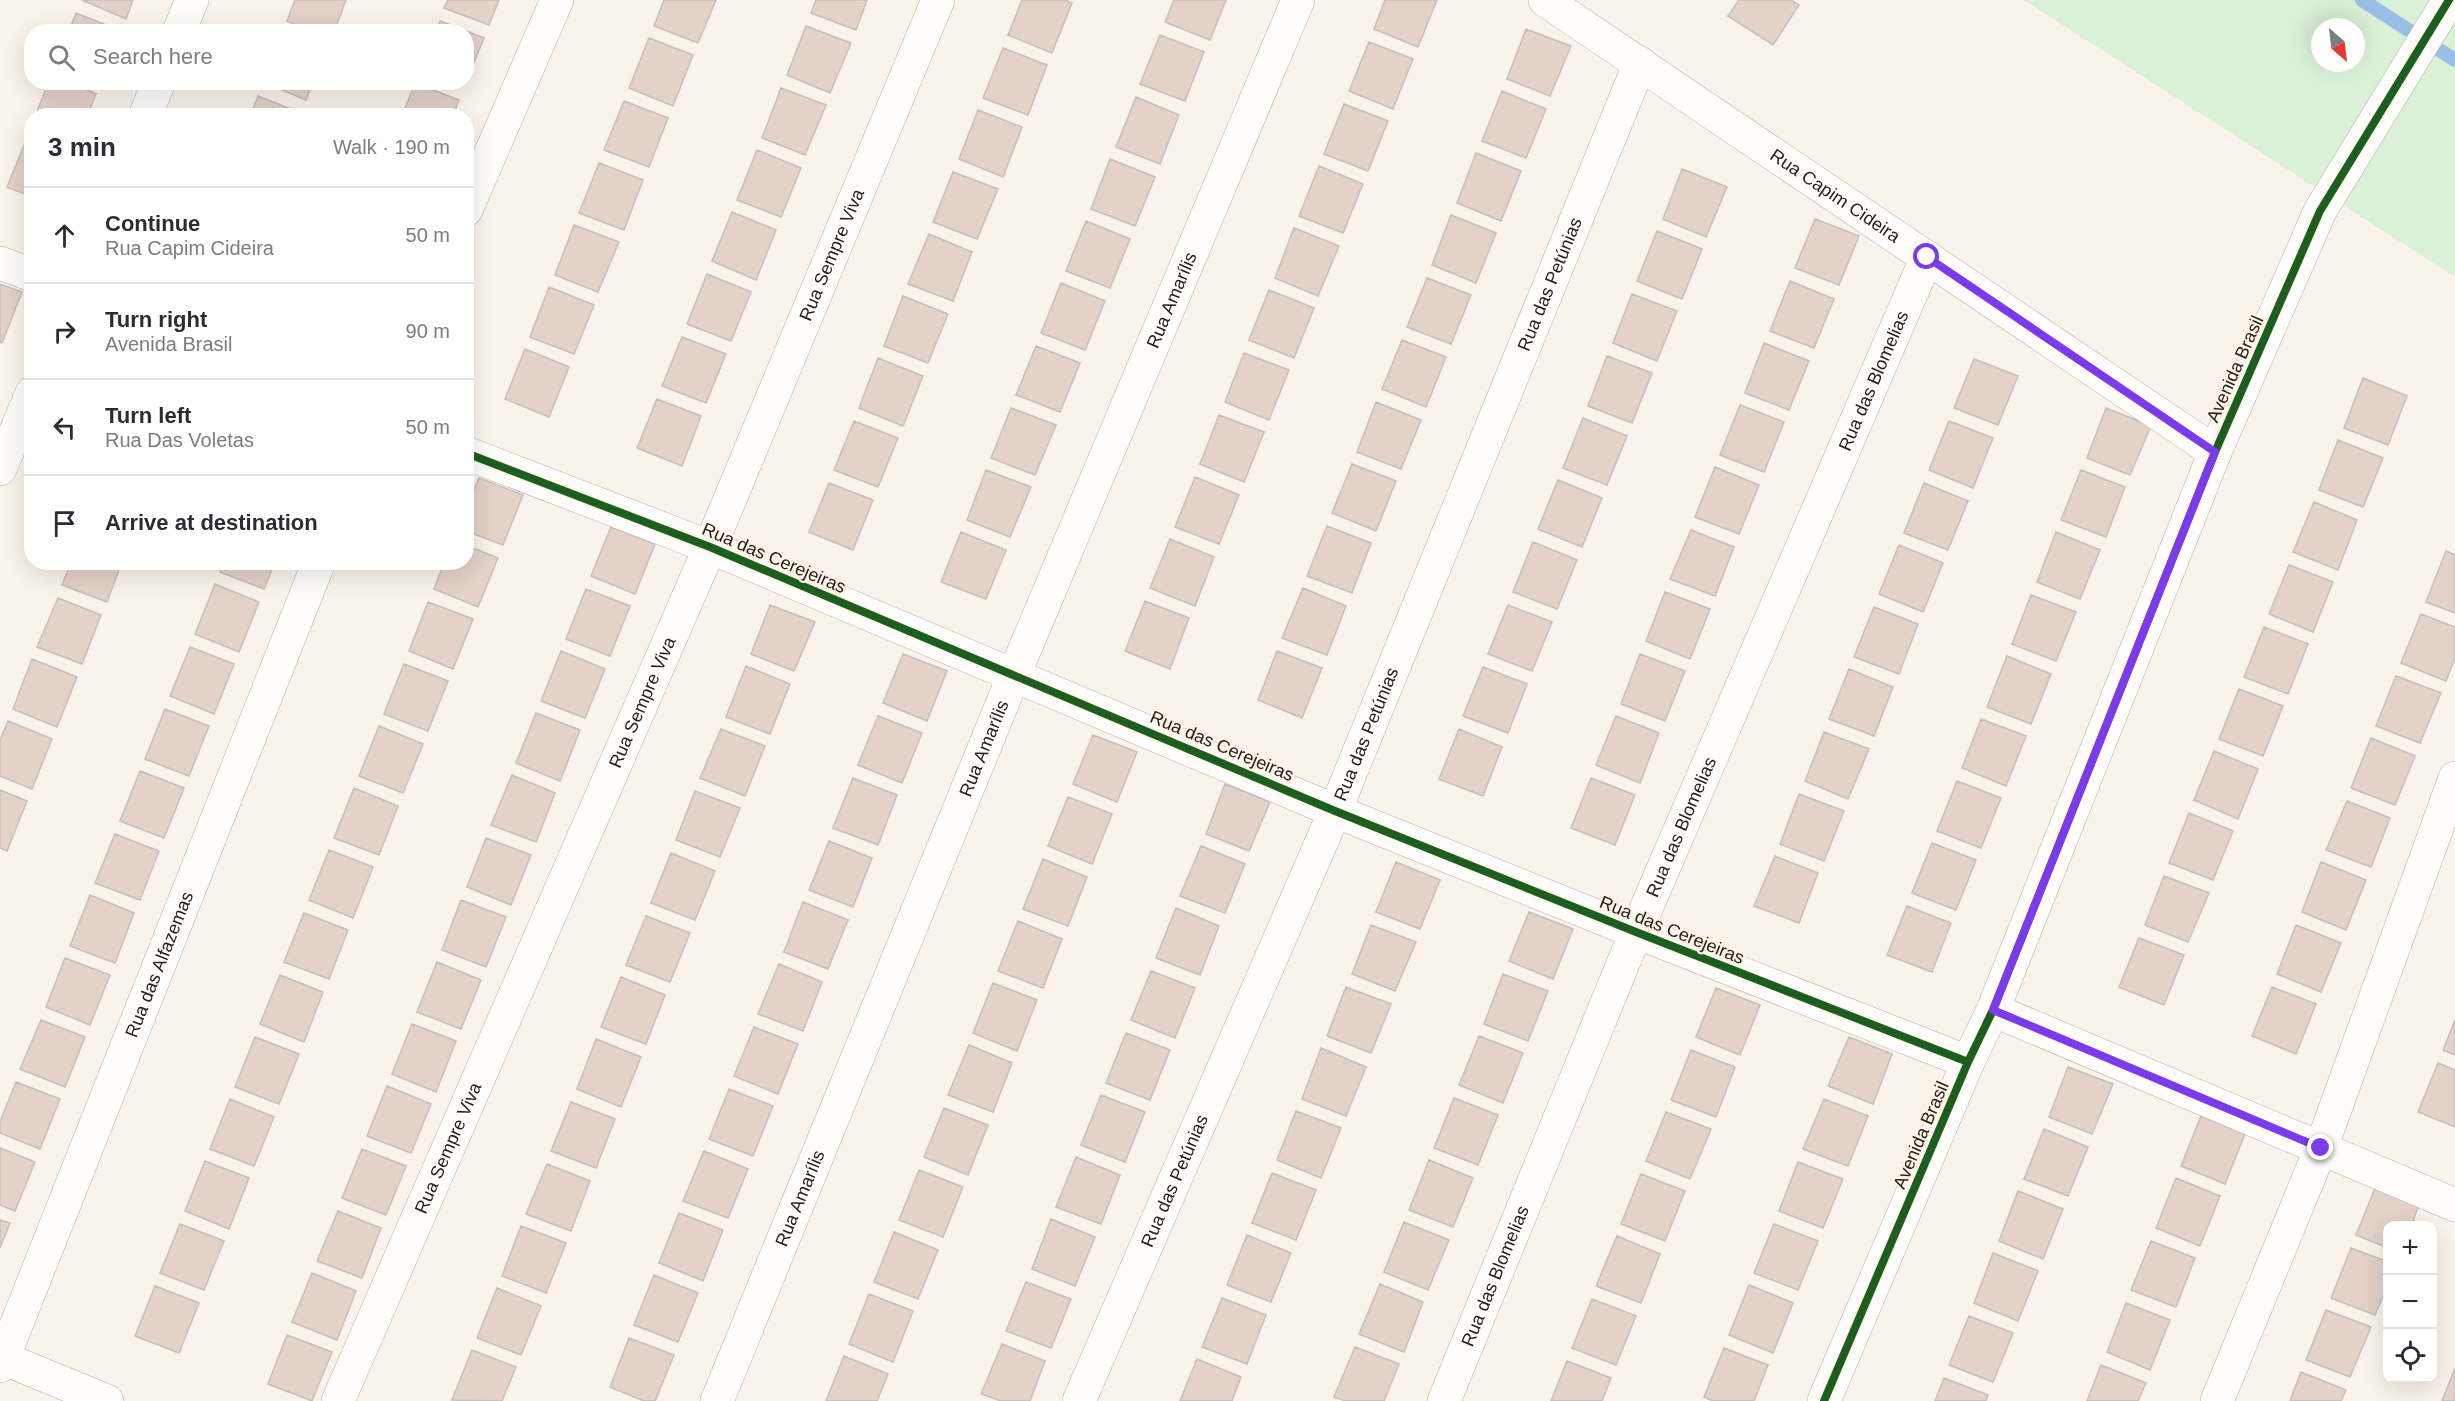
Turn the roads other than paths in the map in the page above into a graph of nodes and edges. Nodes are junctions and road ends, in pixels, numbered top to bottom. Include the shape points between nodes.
1 (192, 0) edge
2 (557, 0) edge
3 (938, 0) edge
4 (1298, 0) edge
5 (1545, 0) edge
6 (2445, 7) edge
7 (182, 24) edge
8 (1640, 63) junction
9 (156, 90) edge
10 (148, 108) edge
11 (474, 192) edge
12 (1927, 257) junction
13 (0, 263) edge
14 (24, 272) edge
15 (24, 412) edge
16 (2215, 452) junction
17 (474, 456) edge
18 (0, 469) edge
19 (710, 547) junction
20 (316, 570) edge
21 (1014, 675) junction
22 (2455, 778) edge
23 (1335, 811) junction
24 (1635, 932) junction
25 (1993, 1010) junction
26 (1968, 1062) junction
27 (2321, 1148) junction
28 (2455, 1205) edge
29 (1, 1360) edge
30 (107, 1401) edge
31 (338, 1401) edge
32 (717, 1401) edge
33 (1079, 1401) edge
34 (1444, 1401) edge
35 (1824, 1401) edge
36 (2217, 1401) edge

1 - 7 street
2 - 11 street
3 - 19 street, Rua Sempre Viva
4 - 21 street, Rua Amarílis
5 - 8 street, Rua Capim Cideira
6 - 16 street, Avenida Brasil via 2320,211
8 - 12 street, Rua Capim Cideira
8 - 23 street, Rua das Petúnias
9 - 10 street
12 - 16 street, Rua Capim Cideira
12 - 24 street, Rua das Blomelias
13 - 14 street
15 - 18 street
16 - 25 street, Avenida Brasil
17 - 19 street, Rua das Cerejeiras
19 - 21 street, Rua das Cerejeiras
19 - 31 street, Rua Sempre Viva
20 - 29 street, Rua das Alfazemas
21 - 23 street, Rua das Cerejeiras
21 - 32 street, Rua Amarílis
22 - 27 street
23 - 24 street, Rua das Cerejeiras
23 - 33 street, Rua das Petúnias
24 - 26 street, Rua das Cerejeiras
24 - 34 street, Rua das Blomelias
25 - 26 street, Avenida Brasil
25 - 27 street
26 - 35 street, Avenida Brasil
27 - 28 street
27 - 36 street
29 - 30 street

